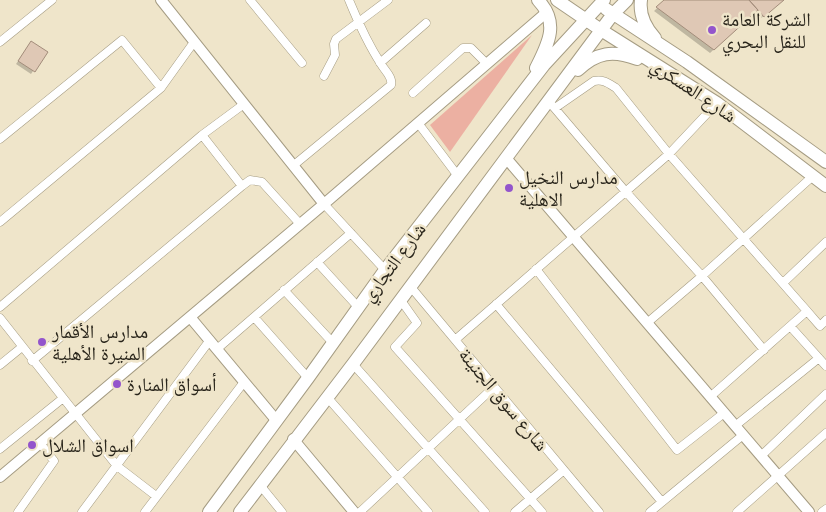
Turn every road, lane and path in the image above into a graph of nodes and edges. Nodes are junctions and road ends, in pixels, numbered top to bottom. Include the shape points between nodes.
1 (52, 0) edge
2 (161, 0) edge
3 (250, 0) edge
4 (349, 0) edge
5 (388, 0) edge
6 (538, 0) edge
7 (557, 0) edge
8 (627, 0) edge
9 (641, 0) edge
10 (598, 1) edge
11 (547, 12) junction
12 (613, 14) junction
13 (586, 19) junction
14 (358, 22) junction
15 (426, 23) dead end
16 (601, 30) junction
17 (0, 42) edge
18 (194, 42) junction
19 (687, 62) junction
20 (302, 63) dead end
21 (380, 63) junction
22 (487, 64) junction
23 (660, 67) junction
24 (324, 76) dead end
25 (561, 84) junction
26 (161, 88) junction
27 (413, 93) dead end
28 (521, 96) junction
29 (717, 103) junction
30 (244, 104) junction
31 (551, 105) junction
32 (418, 124) junction
33 (202, 134) junction
34 (0, 139) edge
35 (669, 154) junction
36 (506, 158) junction
37 (826, 162) edge
38 (294, 166) junction
39 (458, 176) junction
40 (813, 176) junction
41 (242, 186) junction
42 (826, 186) edge
43 (626, 192) junction
44 (324, 204) junction
45 (0, 222) edge
46 (300, 224) junction
47 (351, 233) junction
48 (573, 237) junction
49 (744, 239) junction
50 (826, 242) edge
51 (317, 262) junction
52 (536, 269) junction
53 (385, 270) junction
54 (702, 276) junction
55 (783, 284) junction
56 (410, 286) junction
57 (284, 290) junction
58 (400, 299) junction
59 (496, 304) junction
60 (0, 307) edge
61 (359, 308) junction
62 (807, 312) junction
63 (190, 317) junction
64 (254, 317) junction
65 (0, 318) edge
66 (826, 320) edge
67 (647, 323) junction
68 (790, 326) junction
69 (210, 340) junction
70 (455, 340) junction
71 (333, 344) junction
72 (22, 347) junction
73 (217, 349) junction
74 (764, 350) junction
75 (818, 358) junction
76 (32, 361) junction
77 (353, 364) junction
78 (0, 365) edge
79 (826, 366) edge
80 (308, 378) junction
81 (244, 382) junction
82 (494, 387) junction
83 (826, 394) edge
84 (327, 397) junction
85 (710, 397) junction
86 (62, 399) junction
87 (724, 413) junction
88 (74, 414) junction
89 (459, 419) junction
90 (276, 420) junction
91 (735, 426) junction
92 (826, 433) edge
93 (743, 435) junction
94 (293, 440) junction
95 (40, 443) junction
96 (428, 448) junction
97 (0, 449) edge
98 (761, 456) junction
99 (117, 466) junction
100 (564, 470) junction
101 (397, 476) junction
102 (778, 476) junction
103 (0, 477) edge
104 (260, 485) junction
105 (156, 496) junction
106 (531, 499) junction
107 (662, 502) junction
108 (826, 509) edge
109 (18, 512) edge
110 (82, 512) edge
111 (145, 512) edge
112 (208, 512) edge
113 (240, 512) edge
114 (282, 512) edge
115 (354, 512) edge
116 (360, 512) edge
117 (428, 512) edge
118 (485, 512) edge
119 (515, 512) edge
120 (542, 512) edge
121 (599, 512) edge
122 (650, 512) edge
123 (738, 512) edge
124 (809, 512) edge
125 (822, 512) edge

1 - 17 street
2 - 18 street
3 - 20 street
4 - 14 street
5 - 14 street
6 - 11 main road
7 - 13 main road, شارع العسكري
8 - 12 main road, شارع التجاري
9 - 19 main road via 643,20 650,32 658,42
10 - 12 main road, شارع العسكري
10 - 13 main road, شارع التجاري
11 - 22 street
11 - 28 main road via 550,27 547,44
12 - 16 main road, شارع التجاري
12 - 19 main road, شارع العسكري
13 - 16 main road, شارع العسكري
13 - 28 main road, شارع التجاري
14 - 21 street
14 - 24 street via 336,39 335,55
15 - 21 street
16 - 23 main road, شارع العسكري
16 - 25 main road, شارع التجاري
18 - 26 street
18 - 30 street
19 - 37 main road, شارع العسكري
21 - 38 street via 391,79 391,85
22 - 27 street via 471,48 463,48
22 - 32 street
23 - 25 main road via 622,54 607,54 589,61
23 - 29 main road, شارع العسكري
25 - 31 main road, شارع التجاري
26 - 34 street via 122,40
26 - 45 street
28 - 39 main road, شارع التجاري
29 - 35 street
29 - 40 main road, شارع العسكري
30 - 33 street
30 - 38 street
31 - 35 street via 588,84 604,81 622,94
31 - 36 main road, شارع التجاري
31 - 43 street
32 - 39 street
32 - 44 street
33 - 41 street
33 - 60 street
35 - 43 street
35 - 49 street
36 - 48 street
36 - 56 main road, شارع التجاري
38 - 44 street
39 - 53 main road, شارع التجاري
40 - 42 main road, شارع العسكري
40 - 49 street
41 - 46 street via 250,180 262,182
41 - 76 street
43 - 48 street
43 - 54 street
44 - 46 street
44 - 47 street
46 - 63 street
47 - 51 street
47 - 53 street
48 - 52 street
48 - 67 street
49 - 54 street
49 - 55 street
50 - 55 street
51 - 57 street
51 - 61 street
52 - 59 street
52 - 87 street via 678,450
53 - 61 main road, شارع التجاري
54 - 67 street
54 - 74 street
55 - 62 street
56 - 58 main road, شارع التجاري
56 - 70 street, شارع سوق الجنينة
57 - 64 street
57 - 71 street
58 - 77 main road, شارع التجاري
58 - 89 street via 417,323 395,347
59 - 70 street
59 - 107 street
61 - 71 main road, شارع التجاري
62 - 66 street via 820,326
62 - 68 street
63 - 69 street
63 - 88 street
64 - 73 street
64 - 80 street
65 - 72 street
67 - 85 street
68 - 74 street
68 - 75 street
69 - 73 street
69 - 99 street
70 - 82 street, شارع سوق الجنينة
71 - 80 main road, شارع التجاري
72 - 76 street
72 - 78 street
73 - 81 street
74 - 85 street
75 - 79 street
75 - 91 street
76 - 86 street
77 - 84 main road, شارع التجاري
77 - 96 street
80 - 90 main road, شارع التجاري
81 - 90 street
81 - 105 street
82 - 89 street
82 - 100 street, شارع سوق الجنينة
83 - 98 street
84 - 94 main road, شارع التجاري
84 - 101 street
85 - 87 street
86 - 88 street
86 - 97 street
87 - 91 street
88 - 95 street
88 - 99 street
89 - 96 street
89 - 106 street
90 - 112 main road, شارع التجاري
91 - 93 street
92 - 102 street
93 - 98 street
93 - 107 street
94 - 104 main road, شارع التجاري
94 - 115 street
95 - 103 street
95 - 109 street via 54,461
96 - 101 street
96 - 118 street
98 - 102 street
99 - 105 street
99 - 110 street
100 - 106 street
100 - 121 street, شارع سوق الجنينة
101 - 116 street
101 - 117 street
102 - 123 street
102 - 124 street
104 - 113 main road, شارع التجاري
104 - 114 street
105 - 111 street
106 - 119 street
106 - 120 street
107 - 122 street
108 - 125 street

